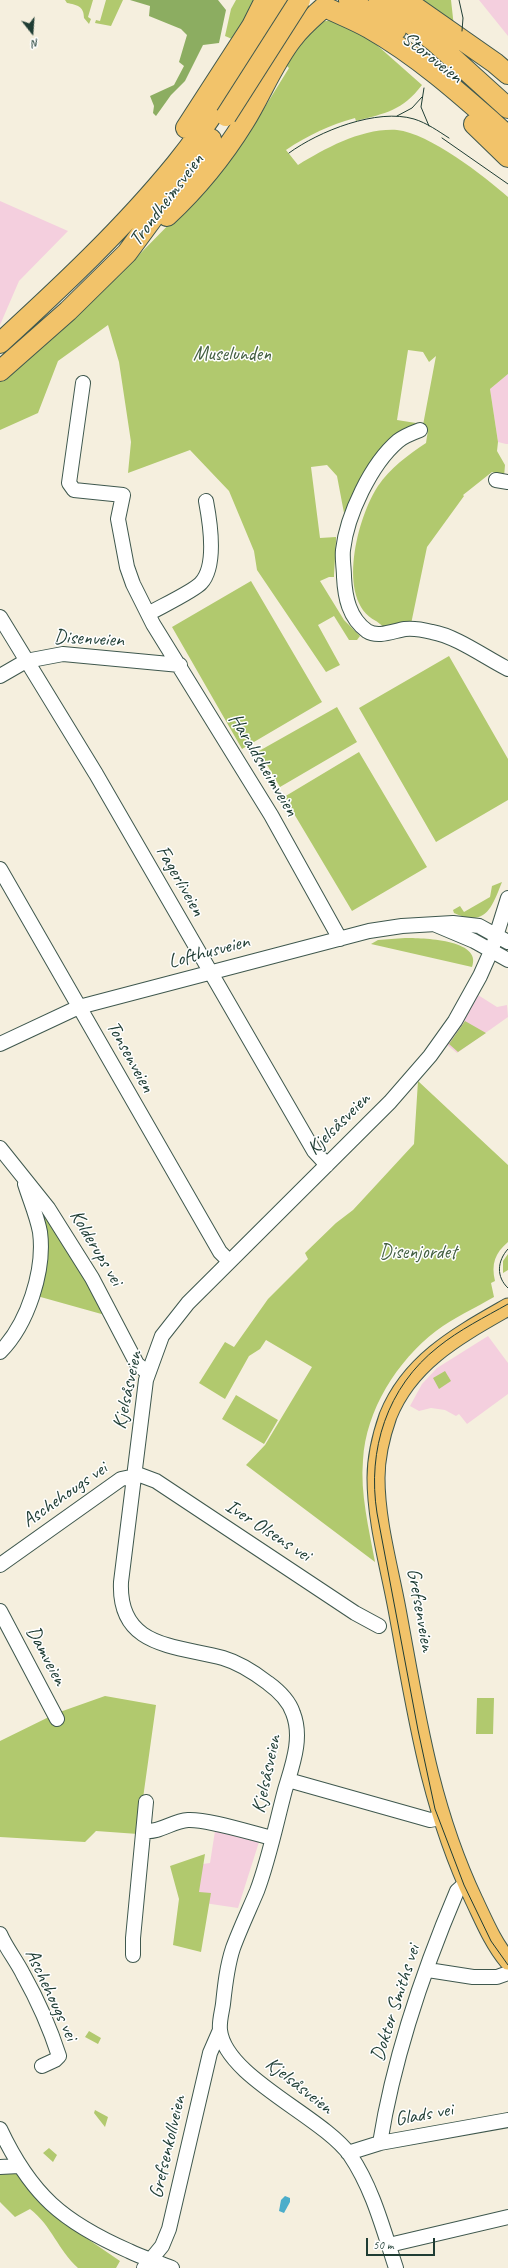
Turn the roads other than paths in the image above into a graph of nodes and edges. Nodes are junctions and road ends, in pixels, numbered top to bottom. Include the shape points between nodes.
1 (265, 0) edge
2 (285, 0) edge
3 (300, 0) edge
4 (379, 0) edge
5 (406, 0) edge
6 (335, 3) edge
7 (432, 20) junction
8 (390, 43) junction
9 (457, 69) junction
10 (508, 74) edge
11 (508, 95) edge
12 (508, 108) edge
13 (221, 112) junction
14 (508, 125) edge
15 (507, 150) edge
16 (128, 218) junction
17 (127, 253) junction
18 (0, 343) edge
19 (0, 371) edge
20 (83, 383) dead end
21 (420, 430) dead end
22 (206, 501) dead end
23 (148, 614) junction
24 (0, 617) edge
25 (26, 661) junction
26 (180, 665) junction
27 (508, 669) edge
28 (0, 676) edge
29 (0, 869) edge
30 (508, 898) edge
31 (435, 925) junction
32 (496, 935) junction
33 (340, 939) junction
34 (508, 942) edge
35 (492, 949) junction
36 (508, 960) edge
37 (209, 972) junction
38 (79, 1007) junction
39 (0, 1044) edge
40 (0, 1148) edge
41 (327, 1165) junction
42 (22, 1177) junction
43 (229, 1261) junction
44 (508, 1307) edge
45 (0, 1352) edge
46 (148, 1373) junction
47 (134, 1475) junction
48 (0, 1564) edge
49 (0, 1611) edge
50 (379, 1626) dead end
51 (57, 1719) dead end
52 (288, 1780) junction
53 (146, 1802) dead end
54 (441, 1818) junction
55 (144, 1831) junction
56 (272, 1838) junction
57 (466, 1883) junction
58 (0, 1934) edge
59 (134, 1955) dead end
60 (508, 1961) edge
61 (428, 1970) junction
62 (508, 1973) edge
63 (220, 2030) junction
64 (42, 2066) dead end
65 (508, 2120) edge
66 (0, 2129) edge
67 (380, 2143) junction
68 (348, 2153) junction
69 (19, 2166) junction
70 (0, 2167) edge
71 (508, 2217) edge
72 (389, 2245) junction
73 (147, 2264) edge
74 (172, 2268) edge
75 (396, 2268) edge

1 - 16 highway via 252,26
2 - 6 highway via 305,8
2 - 13 highway, Trondheimsveien
3 - 13 highway, Trondheimsveien, bridge
4 - 9 highway, Storoveien via 406,19
5 - 7 highway
6 - 8 highway
6 - 9 highway, Storoveien via 397,31
6 - 17 highway via 294,37 285,48 243,124 202,178 180,203
7 - 9 highway
7 - 10 highway via 496,63
8 - 9 highway
8 - 15 highway
9 - 11 highway
9 - 12 highway, Storoveien
9 - 14 highway, Storoveien
9 - 15 highway
13 - 16 highway, Trondheimsveien
13 - 17 highway, Trondheimsveien
16 - 18 highway, Trondheimsveien
17 - 19 highway, Trondheimsveien via 68,311
20 - 23 street, Haraldsheimveien via 69,483 74,490 123,495 118,519 128,567 133,584
21 - 27 street via 399,440 382,457 372,472 355,510 343,551 347,604 356,621 368,632 378,634 406,629 434,632
22 - 23 street via 210,521 210,569 201,583
23 - 26 street, Haraldsheimveien
24 - 25 street, Fagerliveien
25 - 26 street, Disenveien via 63,654
25 - 28 street, Disenveien
25 - 37 street, Fagerliveien via 96,774
26 - 33 street, Haraldsheimveien via 271,815
29 - 38 street, Tonsenveien
30 - 32 street, Kjelsåsveien
31 - 32 street, Lofthusveien via 468,924 479,926
31 - 33 street, Lofthusveien via 378,929
31 - 35 street, Lofthusveien
32 - 34 street, Lofthusveien
32 - 35 street, Kjelsåsveien
33 - 37 street, Lofthusveien
35 - 36 street, Lofthusveien
35 - 41 street, Kjelsåsveien via 468,998 430,1056 399,1092
37 - 38 street, Lofthusveien
37 - 41 street, Fagerliveien via 314,1151
38 - 39 street, Lofthusveien
38 - 43 street, Tonsenveien via 217,1246
40 - 42 street, Kolderups vei
41 - 43 street, Kjelsåsveien
42 - 45 street via 40,1230 41,1260 35,1289 28,1306
42 - 46 street, Kolderups vei via 52,1214 92,1278 137,1364
43 - 46 street, Kjelsåsveien via 172,1321 158,1344
44 - 54 main road, Grefsenveien via 447,1343 413,1374 388,1417 378,1456 376,1490 380,1518 424,1750
46 - 47 street, Kjelsåsveien
47 - 48 street, Aschehougs vei via 115,1483
47 - 50 street, Iver Olsens vei via 156,1481 355,1613
47 - 52 street, Kjelsåsveien via 121,1590 127,1616 135,1628 154,1642 231,1661 257,1675 280,1693 293,1711 297,1730 295,1753
49 - 51 street, Damveien
52 - 54 street via 430,1820
52 - 56 street, Kjelsåsveien
53 - 55 street
54 - 57 main road, Grefsenveien
55 - 56 street, Kjelsåsveien via 152,1832 178,1822 196,1820
55 - 59 street via 133,1938
56 - 63 street, Kjelsåsveien via 257,1891 232,1950 224,1989
57 - 60 main road, Grefsenveien via 496,1944
57 - 61 street, Doktor Smiths vei via 457,1891
58 - 64 street, Aschehougs vei via 23,1973 53,2040 58,2056
61 - 62 street via 473,1977 497,1977
61 - 67 street, Doktor Smiths vei via 418,1993 396,2065
63 - 68 street, Kjelsåsveien via 225,2047 235,2061
63 - 73 street, Grefsenkollveien via 210,2053 169,2229 162,2246
65 - 67 street, Glads vei
66 - 69 street
67 - 68 street, Glads vei
68 - 72 street, Kjelsåsveien via 374,2199
69 - 70 street
69 - 73 street via 40,2194 68,2219
71 - 72 street
72 - 75 street, Kjelsåsveien
73 - 74 street

